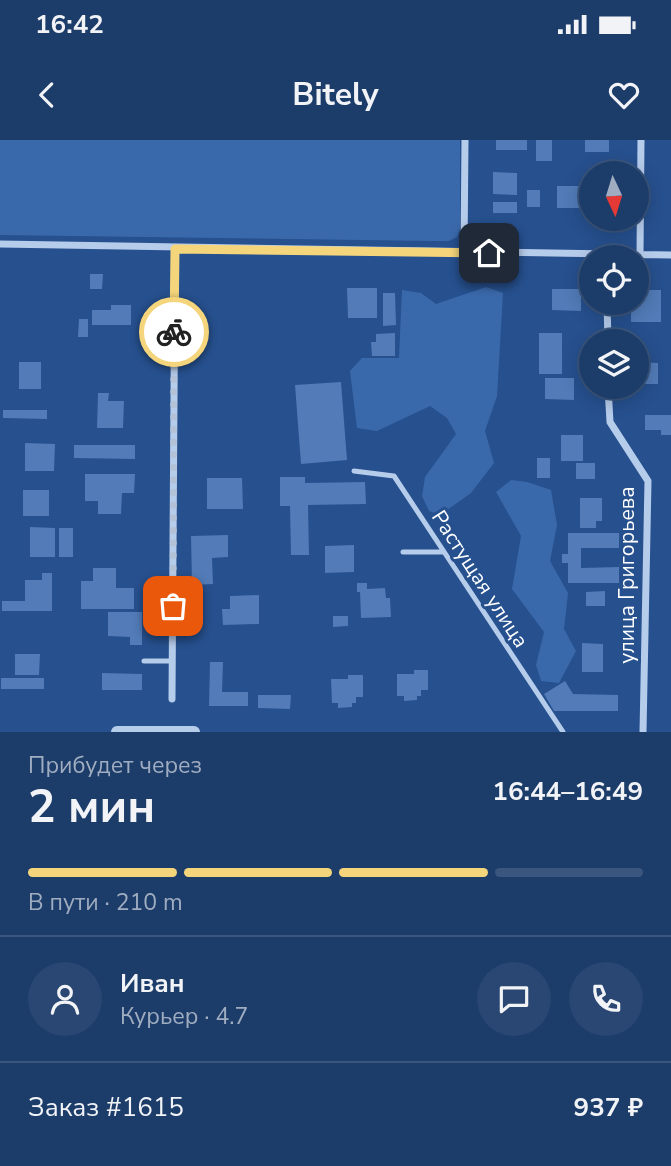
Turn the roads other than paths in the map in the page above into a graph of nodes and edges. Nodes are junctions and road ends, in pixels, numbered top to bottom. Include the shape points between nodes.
1 (465, 140) edge
2 (641, 140) edge
3 (0, 244) edge
4 (640, 245) edge
5 (175, 249) junction
6 (464, 252) junction
7 (579, 255) edge
8 (649, 255) edge
9 (671, 255) edge
10 (609, 399) edge
11 (355, 471) dead end
12 (403, 552) dead end
13 (443, 552) junction
14 (144, 661) dead end
15 (172, 661) junction
16 (172, 699) dead end
17 (117, 732) edge
18 (194, 732) edge
19 (563, 732) edge
20 (643, 732) edge

1 - 6 street
2 - 4 street
3 - 5 street
5 - 6 street
5 - 15 street
6 - 7 street
8 - 9 street
10 - 20 street, улица Григорьева via 610,422 648,481
11 - 13 lane, Растущая улица via 394,477
12 - 13 lane
13 - 19 lane, Растущая улица
14 - 15 lane
15 - 16 street
17 - 18 street

